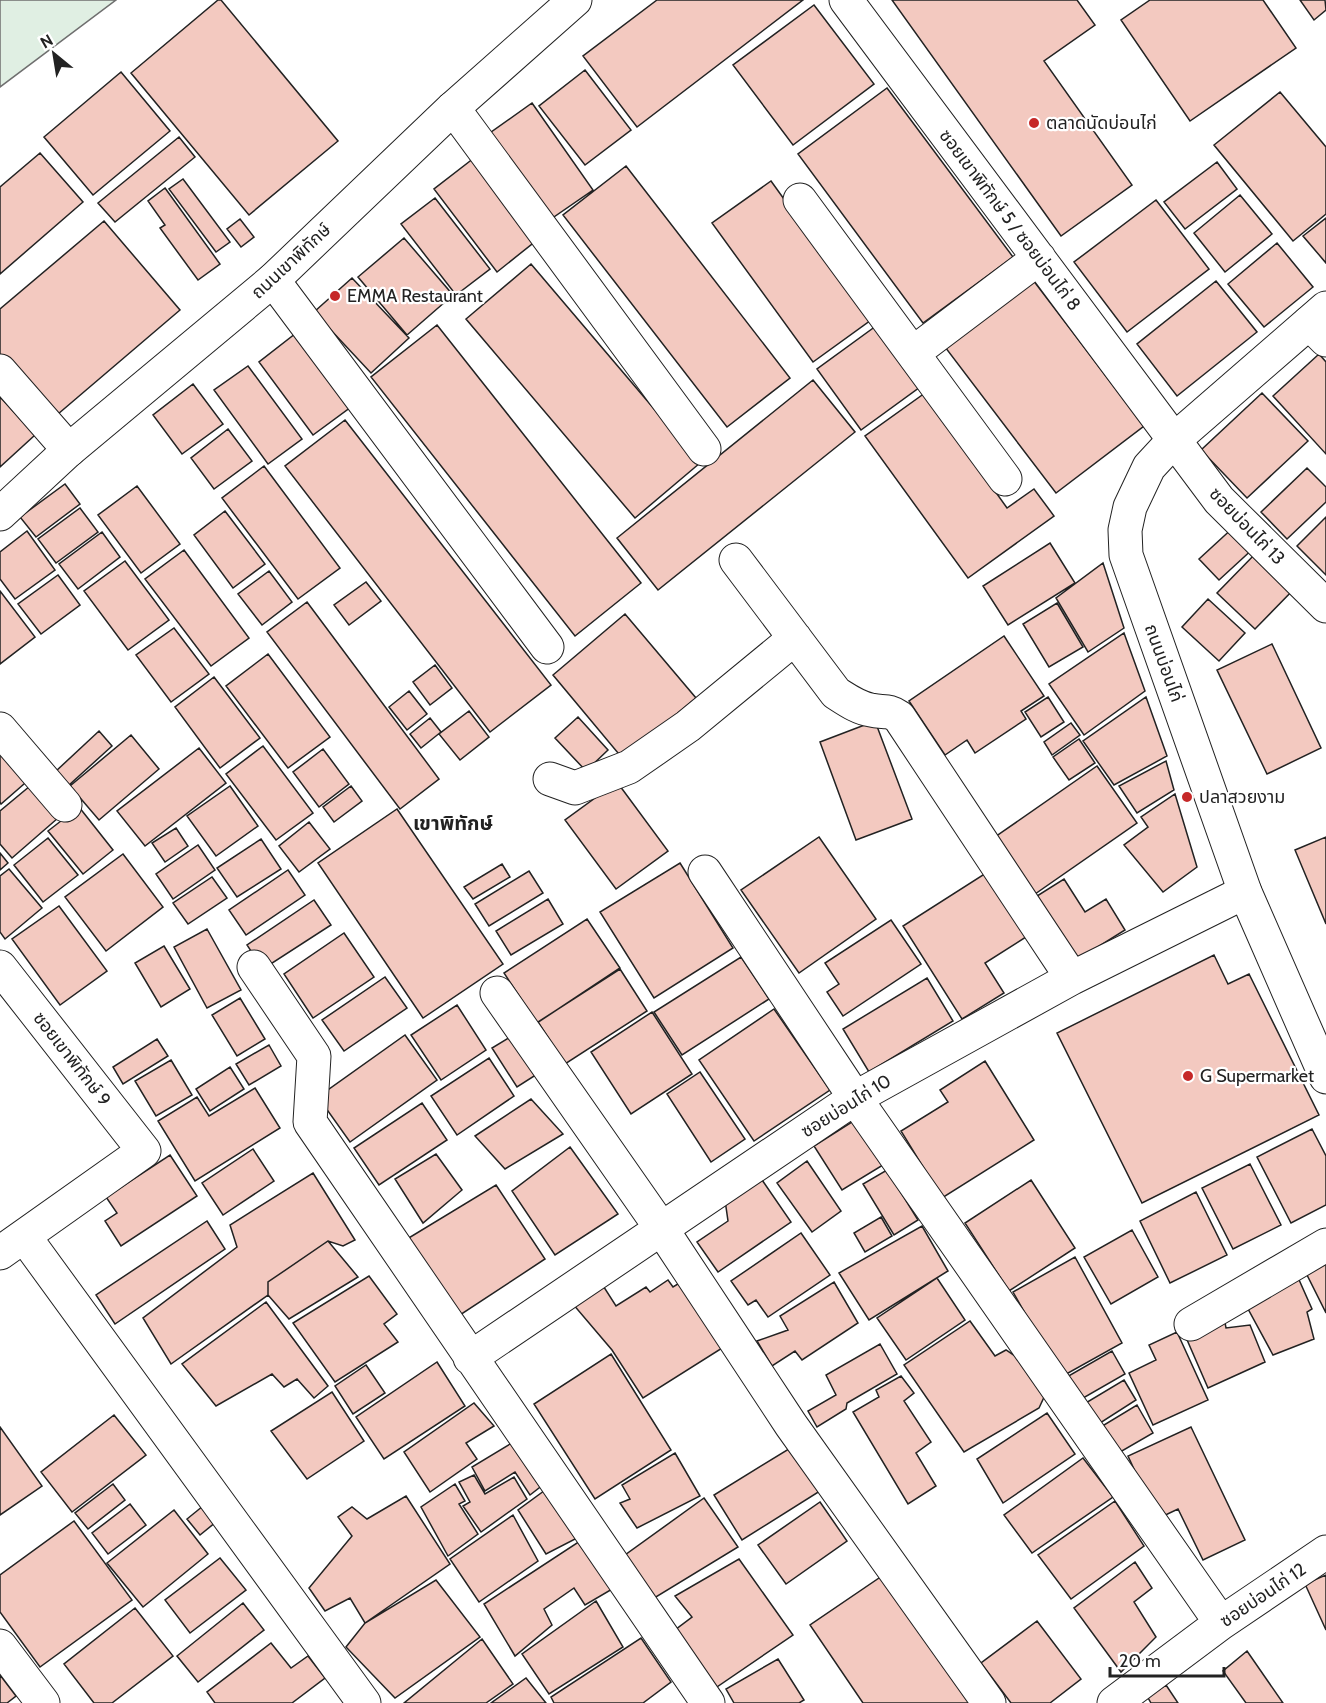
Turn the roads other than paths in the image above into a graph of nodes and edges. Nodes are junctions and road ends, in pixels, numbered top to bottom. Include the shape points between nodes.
1 (575, 0) edge
2 (846, 0) edge
3 (453, 108) junction
4 (800, 200) dead end
5 (1038, 258) junction
6 (273, 280) junction
7 (1320, 324) edge
8 (913, 353) junction
9 (0, 371) edge
10 (1174, 440) junction
11 (704, 449) dead end
12 (69, 450) junction
13 (1005, 479) dead end
14 (0, 513) edge
15 (736, 560) dead end
16 (1326, 606) edge
17 (795, 638) junction
18 (547, 647) dead end
19 (0, 729) edge
20 (550, 779) dead end
21 (65, 805) dead end
22 (705, 872) dead end
23 (1245, 892) junction
24 (0, 967) edge
25 (255, 967) dead end
26 (1072, 978) junction
27 (497, 993) dead end
28 (1326, 1077) edge
29 (855, 1098) junction
30 (662, 1228) junction
31 (12, 1245) edge
32 (1326, 1245) edge
33 (1191, 1324) dead end
34 (470, 1358) junction
35 (1326, 1552) edge
36 (1221, 1623) junction
37 (0, 1646) edge
38 (43, 1703) edge
39 (364, 1703) edge
40 (708, 1703) edge
41 (988, 1703) edge
42 (1114, 1703) edge

1 - 3 street, ถนนเขาพิทักษ์
2 - 5 street, ซอยเขาพิทักษ์ 5 / ซอยบ่อนไก่ 8
3 - 6 street, ถนนเขาพิทักษ์
3 - 11 street
4 - 8 street
5 - 8 street
5 - 10 street, ซอยเขาพิทักษ์ 5 / ซอยบ่อนไก่ 8
6 - 12 street, ถนนเขาพิทักษ์
6 - 18 street
7 - 10 street, ถนนบ่อนไก่
8 - 13 street
9 - 12 street
10 - 16 street, ซอยบ่อนไก่ 13 via 1219,500
10 - 23 street, ถนนบ่อนไก่ via 1149,467 1130,507 1125,530 1126,555
12 - 14 street, ถนนเขาพิทักษ์
15 - 17 street
17 - 20 street via 688,726 629,767 575,788
17 - 26 street via 836,693 854,705 886,710 898,717
19 - 21 street
22 - 29 street
23 - 26 street, ซอยบ่อนไก่ 10
23 - 28 street, ถนนบ่อนไก่
24 - 31 street, ซอยเขาพิทักษ์ 9 via 144,1151
25 - 34 street via 314,1056 310,1122
26 - 29 street, ซอยบ่อนไก่ 10
27 - 30 street
29 - 30 street, ซอยบ่อนไก่ 10
29 - 36 street
30 - 34 street, ซอยบ่อนไก่ 10
30 - 41 street via 791,1425
31 - 39 street
32 - 33 street
34 - 40 street
35 - 36 street, ซอยบ่อนไก่ 12
36 - 42 street, ซอยบ่อนไก่ 12
37 - 38 street

